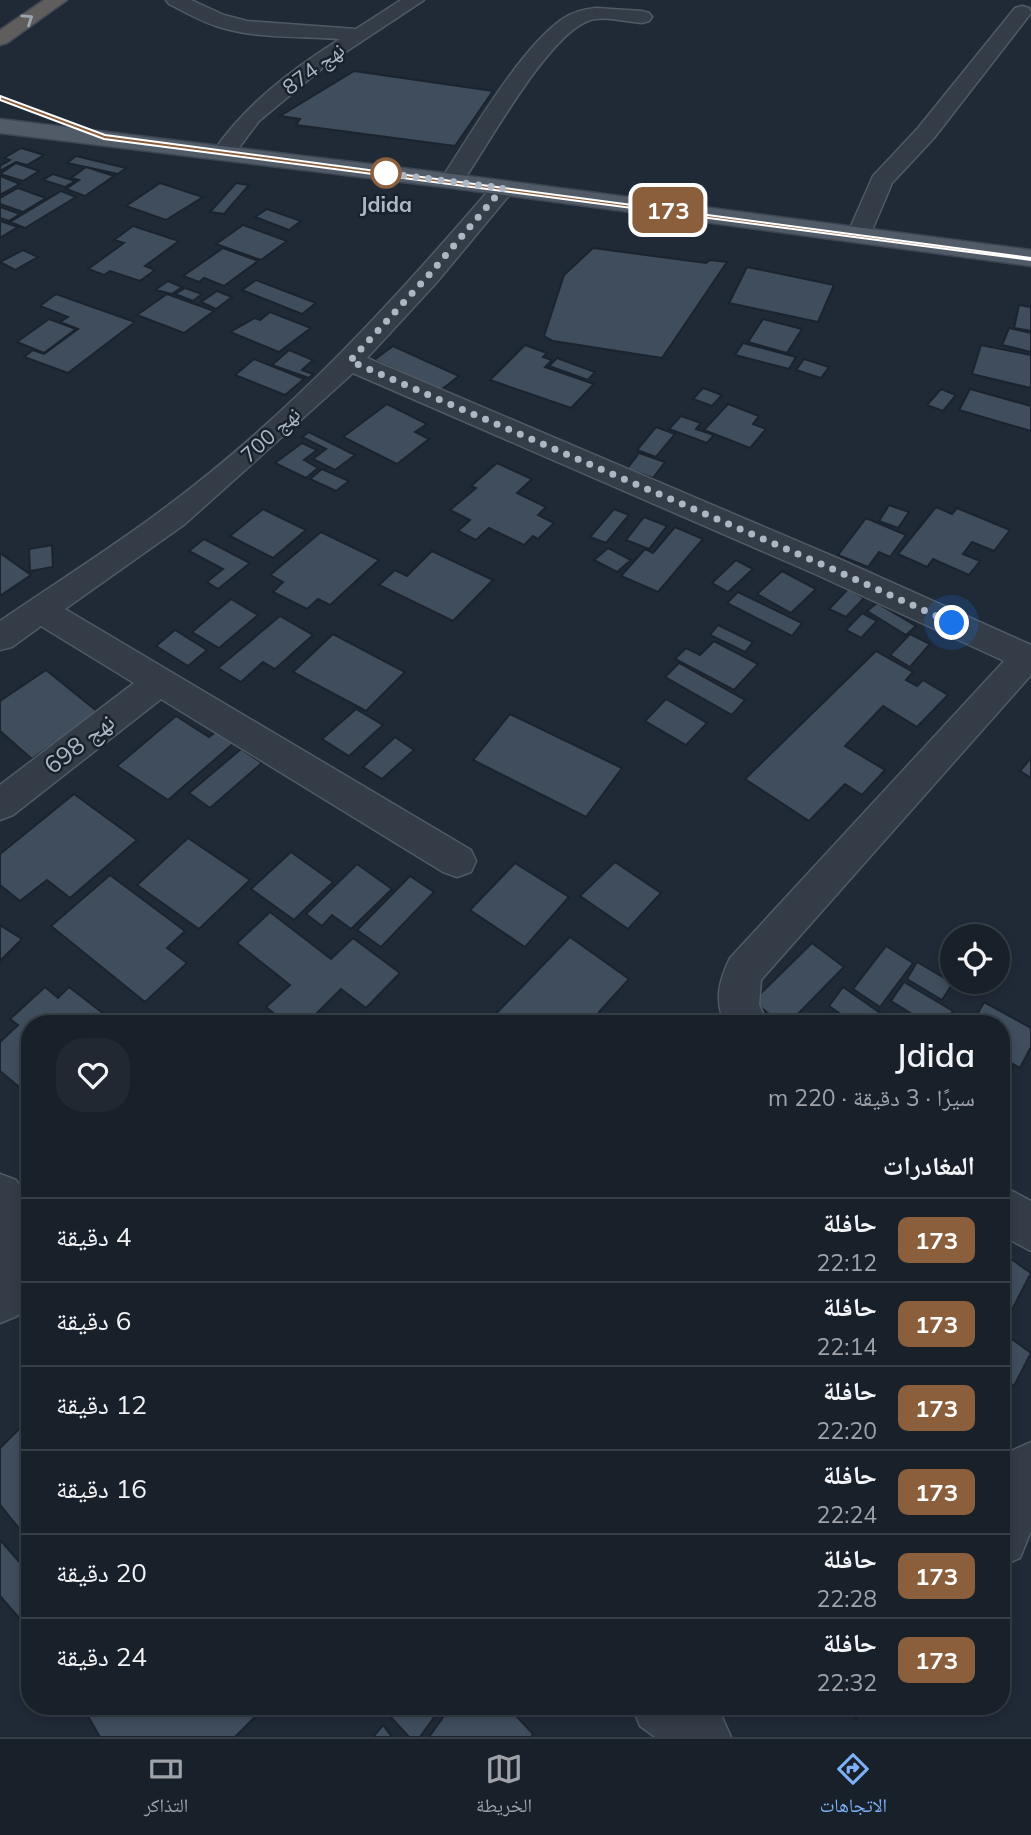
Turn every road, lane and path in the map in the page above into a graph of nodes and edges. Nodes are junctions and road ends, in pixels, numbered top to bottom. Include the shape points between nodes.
1 (26, 0) edge
2 (57, 0) edge
3 (176, 0) edge
4 (414, 0) edge
5 (1023, 12) dead end
6 (642, 17) dead end
7 (0, 18) edge
8 (358, 35) junction
9 (0, 39) edge
10 (17, 107) dead end
11 (0, 126) edge
12 (104, 137) junction
13 (225, 152) junction
14 (452, 181) junction
15 (503, 188) junction
16 (859, 234) junction
17 (1031, 258) edge
18 (350, 361) junction
19 (42, 611) junction
20 (0, 638) edge
21 (1029, 658) edge
22 (159, 682) junction
23 (0, 805) edge
24 (457, 861) dead end
25 (741, 1015) edge
26 (0, 1196) edge
27 (1010, 1214) edge
28 (1031, 1228) edge
29 (21, 1233) edge
30 (21, 1258) edge
31 (18, 1279) edge
32 (1031, 1468) edge
33 (1010, 1518) edge
34 (672, 1715) edge
35 (702, 1737) edge

1 - 7 highway
9 -> 2 highway
3 - 8 street via 229,24
4 - 8 street, نهج 874
5 - 16 street via 926,133 881,181
6 - 14 street via 596,13 570,22 522,74
8 - 13 street, نهج 874 via 251,116
10 - 12 main road
11 - 12 main road
12 - 13 main road
13 - 14 main road
14 - 15 main road
15 - 16 main road
15 - 18 street, نهج 700
16 - 17 main road
18 - 19 street, نهج 700 via 174,517
18 - 21 street
19 - 20 street, نهج 700
19 - 22 street
21 - 25 street via 744,971 737,988
22 - 23 street, نهج 698
22 - 24 street
26 - 29 street
27 - 28 street
30 - 31 street
32 - 33 street
34 - 35 street

